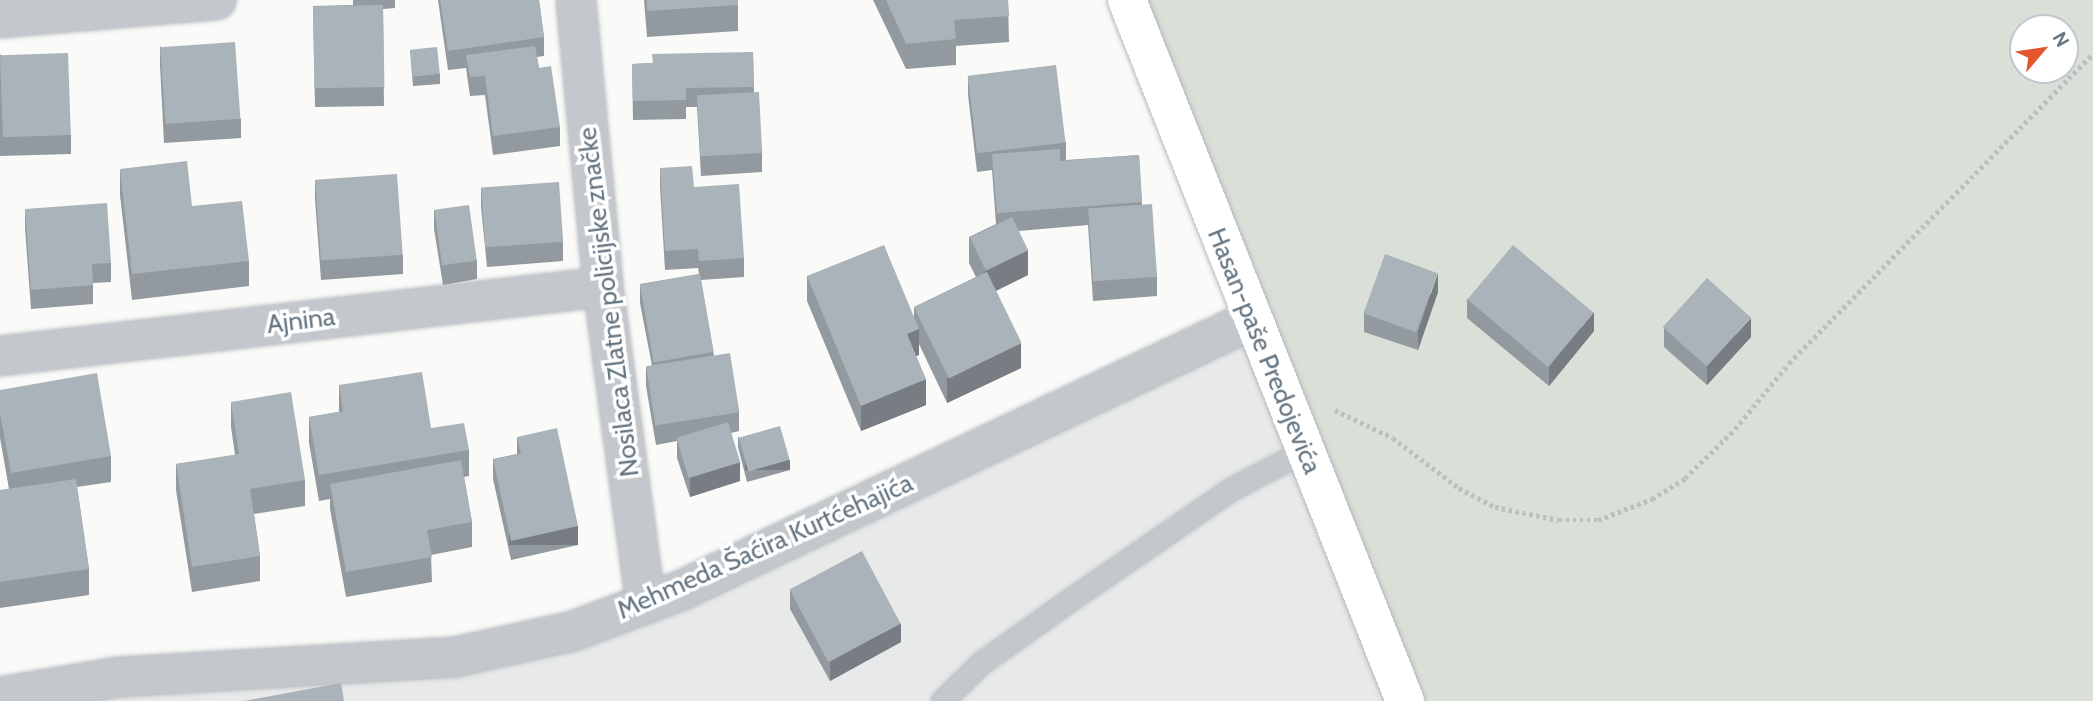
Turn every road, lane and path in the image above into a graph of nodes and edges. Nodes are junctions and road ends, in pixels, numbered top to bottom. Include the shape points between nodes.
1 (216, 0) edge
2 (576, 0) edge
3 (1126, 0) edge
4 (0, 18) edge
5 (2093, 54) edge
6 (603, 286) junction
7 (1251, 320) junction
8 (0, 356) edge
9 (1282, 399) junction
10 (1304, 451) junction
11 (646, 604) junction
12 (0, 697) edge
13 (942, 701) edge
14 (1405, 701) edge

1 - 4 street
2 - 6 street, Nosilaca Zlatne policijske značke
3 - 7 main road, Hasan-paše Predojevića
5 - 9 path via 1798,354 1735,429 1695,468 1652,499 1620,514 1598,520 1559,520 1495,507 1346,412
6 - 8 street, Ajnina
6 - 11 street, Nosilaca Zlatne policijske značke
7 - 9 main road, Hasan-paše Predojevića
7 - 11 street, Mehmeda Šaćira Kurtćehajića
9 - 10 main road, Hasan-paše Predojevića
10 - 13 lane via 1233,488 1064,604 981,663
10 - 14 main road, Hasan-paše Predojevića
11 - 12 street, Mehmeda Šaćira Kurtćehajića via 573,631 455,657 118,677

